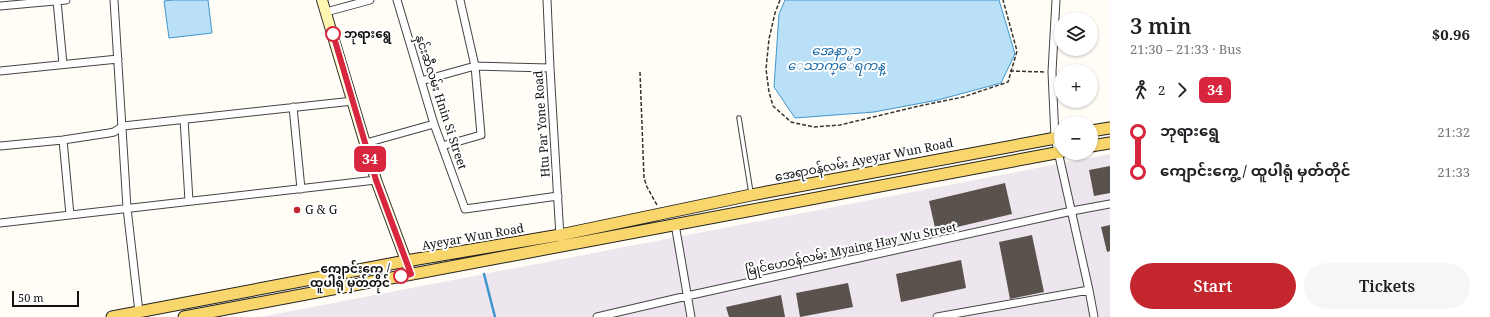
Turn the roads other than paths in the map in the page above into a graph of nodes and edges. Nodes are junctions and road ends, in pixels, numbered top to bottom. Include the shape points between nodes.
1 (66, 0) edge
2 (114, 0) edge
3 (322, 0) edge
4 (370, 0) edge
5 (397, 0) edge
6 (460, 0) edge
7 (547, 0) edge
8 (1056, 0) edge
9 (57, 1) junction
10 (0, 6) edge
11 (326, 12) junction
12 (118, 59) junction
13 (63, 64) junction
14 (475, 66) junction
15 (550, 68) junction
16 (0, 71) edge
17 (421, 81) junction
18 (353, 101) junction
19 (293, 107) junction
20 (1056, 116) edge
21 (739, 118) dead end
22 (184, 119) junction
23 (434, 124) junction
24 (123, 126) junction
25 (1110, 128) edge
26 (1098, 130) edge
27 (1054, 138) edge
28 (63, 140) junction
29 (1110, 142) edge
30 (366, 144) junction
31 (1098, 145) edge
32 (0, 146) edge
33 (442, 146) junction
34 (1054, 153) edge
35 (1061, 160) edge
36 (376, 180) junction
37 (301, 189) junction
38 (751, 195) junction
39 (558, 196) junction
40 (189, 201) junction
41 (1110, 204) edge
42 (126, 208) junction
43 (1072, 211) junction
44 (668, 213) joint
45 (70, 215) junction
46 (0, 223) edge
47 (675, 224) junction
48 (561, 241) junction
49 (406, 261) junction
50 (411, 274) junction
51 (1089, 290) junction
52 (687, 296) junction
53 (218, 297) junction
54 (139, 312) junction
55 (221, 314) edge
56 (112, 317) edge
57 (184, 317) edge
58 (597, 317) edge
59 (691, 317) edge
60 (937, 317) edge
61 (1094, 317) edge

1 - 9 street
2 - 12 street
3 - 11 main road
4 - 11 street
5 - 17 street, နှင်းဆီလမ်း Hnin Si Street
6 - 14 street
7 - 15 street, Htu Par Yone Road
8 - 20 street via 1052,72
9 - 10 street
9 - 13 street
11 - 18 main road
12 - 13 street
12 - 24 street
13 - 16 street
14 - 15 street
14 - 17 street
14 - 33 street via 481,135
15 - 39 street, Htu Par Yone Road
17 - 23 street, နှင်းဆီလမ်း Hnin Si Street
18 - 19 street
18 - 30 main road
19 - 22 street
19 - 37 street
21 - 38 lane
22 - 24 street
22 - 40 street
23 - 30 street
23 - 33 street, နှင်းဆီလမ်း Hnin Si Street
24 - 28 street via 114,132
24 - 42 street
25 - 26 main road
27 - 38 main road, အေရာဝန်လမ်း Ayeyar Wun Road
28 - 32 street
28 - 45 street
29 - 31 main road
30 - 36 main road
33 - 39 street, နှင်းဆီလမ်း Hnin Si Street via 464,209
34 - 47 main road
35 - 43 street
36 - 37 street
36 - 49 main road
37 - 40 street
38 - 44 main road, အေရာဝန်လမ်း Ayeyar Wun Road
39 - 48 street, Htu Par Yone Road
40 - 42 street
41 - 43 street, မြိုင်ဟေဝန်လမ်း Myaing Hay Wu Street
42 - 45 street
42 - 54 street
43 - 51 street
43 - 52 street, မြိုင်ဟေဝန်လမ်း Myaing Hay Wu Street
44 - 48 main road, Ayeyar Wun Road
45 - 46 street
47 - 48 main road, Ayeyar Wun Road
47 - 52 street
48 - 49 main road, Ayeyar Wun Road
48 - 50 main road, Ayeyar Wun Road
49 - 50 main road
49 - 53 main road, Ayeyar Wun Road
50 - 55 main road, Ayeyar Wun Road
51 - 60 street
51 - 61 street
52 - 58 street, မြိုင်ဟေဝန်လမ်း Myaing Hay Wu Street
52 - 59 street
53 - 54 main road, Ayeyar Wun Road
53 - 55 street
54 - 56 main road, Ayeyar Wun Road
55 - 57 main road, Ayeyar Wun Road

